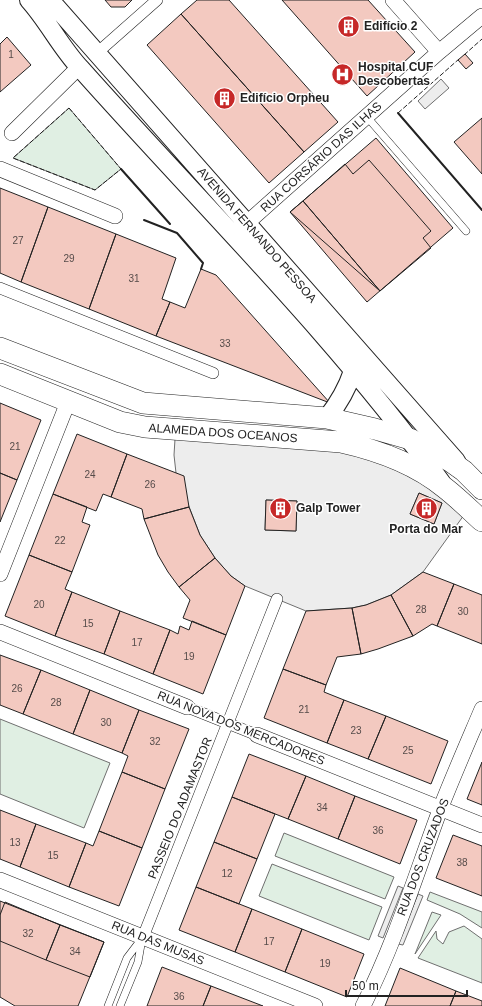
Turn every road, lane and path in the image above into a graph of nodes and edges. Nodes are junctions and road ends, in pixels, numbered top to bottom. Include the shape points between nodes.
1 (29, 0) edge
2 (50, 0) edge
3 (157, 0) edge
4 (393, 0) edge
5 (482, 16) edge
6 (439, 52) junction
7 (97, 53) junction
8 (79, 67) junction
9 (367, 117) junction
10 (12, 133) dead end
11 (0, 169) edge
12 (115, 216) dead end
13 (247, 223) junction
14 (466, 231) dead end
15 (232, 235) junction
16 (0, 288) edge
17 (0, 348) edge
18 (353, 371) junction
19 (214, 373) dead end
20 (0, 374) edge
21 (68, 402) junction
22 (327, 418) junction
23 (418, 420) junction
24 (410, 439) junction
25 (395, 459) junction
26 (464, 471) junction
27 (445, 487) junction
28 (482, 489) edge
29 (482, 521) edge
30 (0, 574) edge
31 (277, 599) dead end
32 (0, 632) edge
33 (188, 708) joint
34 (482, 709) edge
35 (227, 723) junction
36 (257, 735) joint
37 (441, 808) junction
38 (482, 825) edge
39 (0, 880) edge
40 (143, 937) junction
41 (108, 1006) edge
42 (120, 1006) edge
43 (316, 1006) edge
44 (363, 1006) edge

1 - 8 street, AVENIDA FERNANDO PESSOA
2 - 7 street, AVENIDA FERNANDO PESSOA
3 - 7 street
4 - 6 street
5 - 6 street, RUA CORSÁRIO DAS ILHAS
6 - 9 street, RUA CORSÁRIO DAS ILHAS
7 - 13 street, AVENIDA FERNANDO PESSOA
8 - 10 street
8 - 15 street, AVENIDA FERNANDO PESSOA
9 - 13 street, RUA CORSÁRIO DAS ILHAS
9 - 14 lane
11 - 12 street
13 - 15 street, RUA CORSÁRIO DAS ILHAS
13 - 23 street, AVENIDA FERNANDO PESSOA
15 - 18 street, AVENIDA FERNANDO PESSOA
16 - 19 street
17 - 22 main road, ALAMEDA DOS OCEANOS via 143,403
18 - 22 street via 341,399
18 - 24 street, AVENIDA FERNANDO PESSOA
20 - 21 main road, ALAMEDA DOS OCEANOS
21 - 25 main road, ALAMEDA DOS OCEANOS via 120,422 145,427 341,442 371,449
21 - 30 street
22 - 24 main road, ALAMEDA DOS OCEANOS
23 - 24 street
23 - 26 street, AVENIDA FERNANDO PESSOA
24 - 25 street
24 - 26 main road, ALAMEDA DOS OCEANOS
24 - 27 street, ALAMEDA DOS OCEANOS
25 - 27 main road, ALAMEDA DOS OCEANOS
26 - 28 main road, ALAMEDA DOS OCEANOS
27 - 29 main road, ALAMEDA DOS OCEANOS
31 - 35 street, PASSEIO DO ADAMASTOR
32 - 33 street, RUA NOVA DOS MERCADORES
33 - 35 street, RUA NOVA DOS MERCADORES
34 - 37 street, RUA DOS CRUZADOS
35 - 36 street, RUA NOVA DOS MERCADORES
35 - 40 street, PASSEIO DO ADAMASTOR
36 - 37 street, RUA NOVA DOS MERCADORES
37 - 38 street, RUA NOVA DOS MERCADORES
37 - 44 street, RUA DOS CRUZADOS via 431,840
39 - 40 street, RUA DAS MUSAS
40 - 41 lane via 127,958
40 - 42 lane via 138,962
40 - 43 street, RUA DAS MUSAS

